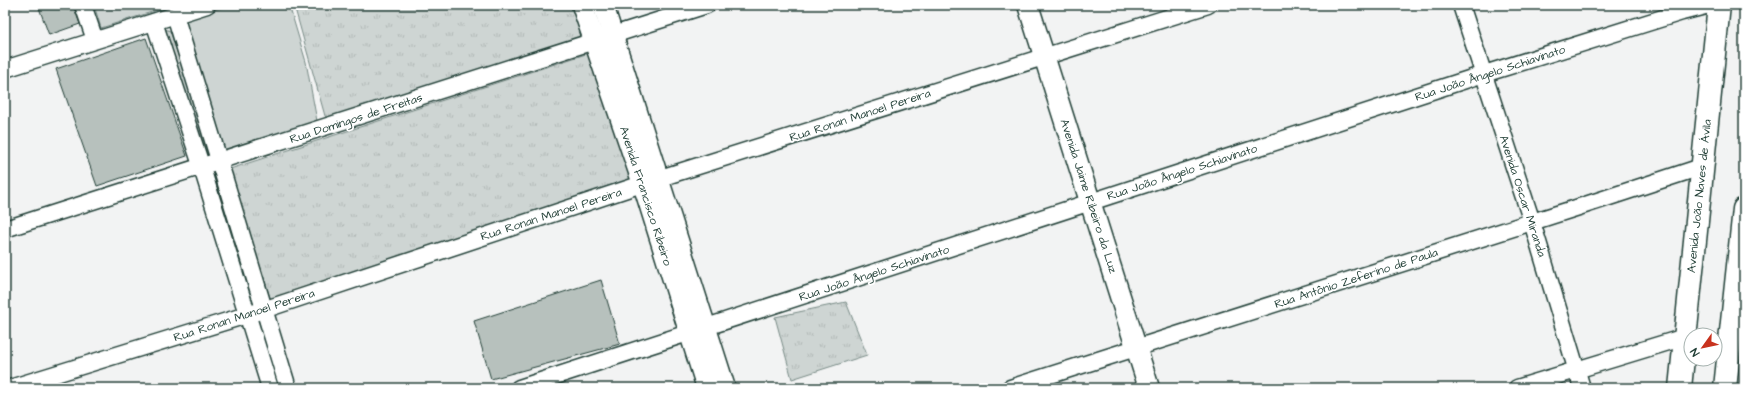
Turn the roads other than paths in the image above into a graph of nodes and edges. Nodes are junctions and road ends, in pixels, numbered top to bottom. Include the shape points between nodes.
1 (83, 5) edge
2 (207, 5) edge
3 (582, 5) edge
4 (603, 5) edge
5 (707, 5) edge
6 (1028, 5) edge
7 (1208, 5) edge
8 (1461, 5) edge
9 (1709, 5) edge
10 (1719, 5) edge
11 (175, 15) junction
12 (154, 22) junction
13 (614, 35) junction
14 (94, 40) junction
15 (595, 42) junction
16 (1045, 56) junction
17 (5, 69) edge
18 (1484, 74) junction
19 (218, 162) junction
20 (1701, 167) junction
21 (202, 168) junction
22 (650, 181) junction
23 (1092, 202) junction
24 (1744, 209) edge
25 (1532, 222) junction
26 (5, 229) edge
27 (263, 310) junction
28 (246, 315) junction
29 (1686, 327) edge
30 (698, 330) junction
31 (1683, 337) edge
32 (1137, 347) junction
33 (1683, 357) edge
34 (1576, 369) junction
35 (10, 388) edge
36 (270, 388) edge
37 (288, 388) edge
38 (519, 388) edge
39 (707, 388) edge
40 (725, 388) edge
41 (1010, 388) edge
42 (1149, 388) edge
43 (1517, 388) edge
44 (1582, 388) edge
45 (1680, 388) edge
46 (1724, 388) edge

1 - 14 street
2 - 11 street
3 - 15 street, Avenida Francisco Ribeiro
4 - 13 street, Avenida Francisco Ribeiro
5 - 13 street, Rua Domingos de Freitas
6 - 16 street, Avenida Jaime Ribeiro da Luz
7 - 16 street, Rua Ronan Manoel Pereira
8 - 18 street, Avenida Oscar Miranda
9 - 18 street, Rua João Ângelo Schiavinato
10 - 20 main road, Avenida João Naves de Ávila
11 - 12 street
11 - 19 street
12 - 14 street
12 - 21 street
13 - 15 street, Rua Domingos de Freitas
13 - 22 street, Avenida Francisco Ribeiro
14 - 17 street
15 - 19 street, Rua Domingos de Freitas
15 - 22 street, Avenida Francisco Ribeiro
16 - 22 street, Rua Ronan Manoel Pereira
16 - 23 street, Avenida Jaime Ribeiro da Luz
18 - 23 street, Rua João Ângelo Schiavinato
18 - 25 street, Avenida Oscar Miranda
19 - 21 street, Rua Domingos de Freitas
19 - 27 street
20 - 25 street, Rua Antônio Zeferino de Paula
20 - 29 main road, Avenida João Naves de Ávila
21 - 26 street, Rua Domingos de Freitas
21 - 28 street
22 - 27 street, Rua Ronan Manoel Pereira
22 - 30 street, Avenida Francisco Ribeiro
23 - 30 street, Rua João Ângelo Schiavinato
23 - 32 street, Avenida Jaime Ribeiro da Luz
24 - 46 main road
25 - 32 street, Rua Antônio Zeferino de Paula
25 - 34 street, Avenida Oscar Miranda
27 - 28 street, Rua Ronan Manoel Pereira
27 - 37 street
28 - 35 street, Rua Ronan Manoel Pereira
28 - 36 street
30 - 38 street, Rua João Ângelo Schiavinato
30 - 39 street, Avenida Francisco Ribeiro
30 - 40 street, Avenida Francisco Ribeiro
31 - 34 street
32 - 41 street, Rua Antônio Zeferino de Paula
32 - 42 street, Avenida Jaime Ribeiro da Luz
33 - 45 main road, Avenida João Naves de Ávila
34 - 43 street
34 - 44 street, Avenida Oscar Miranda

